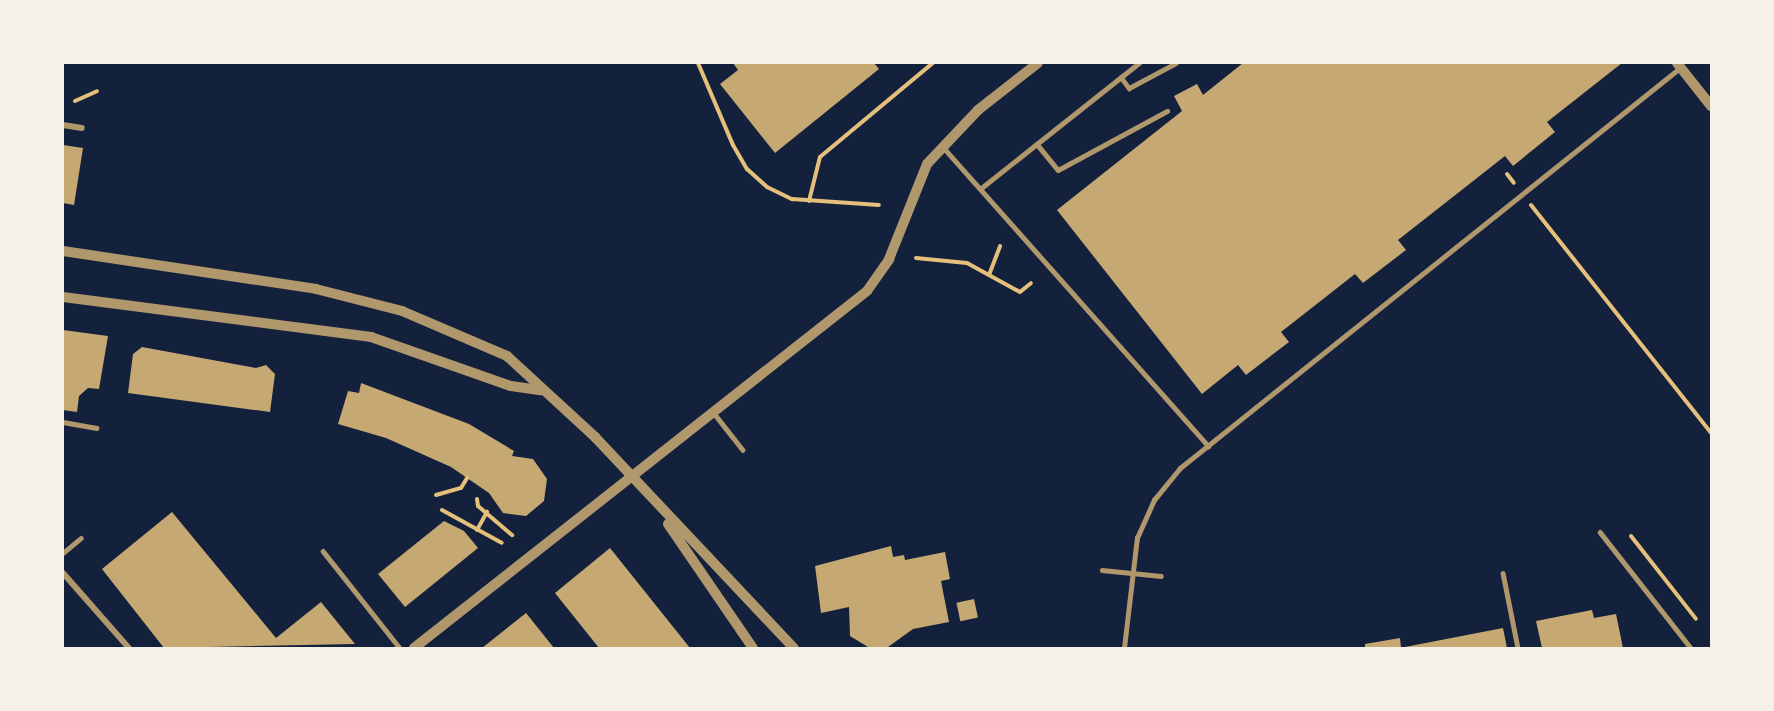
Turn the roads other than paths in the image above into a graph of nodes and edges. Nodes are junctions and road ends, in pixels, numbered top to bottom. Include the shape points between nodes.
1 (1038, 63) edge
2 (1139, 63) edge
3 (1176, 63) edge
4 (1679, 65) edge
5 (1121, 77) junction
6 (1711, 106) edge
7 (1167, 111) dead end
8 (63, 124) edge
9 (82, 128) dead end
10 (1037, 144) junction
11 (942, 145) junction
12 (980, 189) junction
13 (63, 251) edge
14 (63, 297) edge
15 (541, 390) junction
16 (713, 412) junction
17 (63, 422) edge
18 (96, 428) dead end
19 (1208, 446) junction
20 (743, 450) dead end
21 (628, 476) junction
22 (656, 506) junction
23 (1600, 532) dead end
24 (81, 538) dead end
25 (323, 551) dead end
26 (63, 553) edge
27 (1102, 570) dead end
28 (1131, 571) junction
29 (63, 573) edge
30 (1503, 573) dead end
31 (1161, 576) dead end
32 (129, 648) edge
33 (400, 648) edge
34 (414, 648) edge
35 (753, 648) edge
36 (794, 648) edge
37 (1124, 648) edge
38 (1518, 648) edge
39 (1690, 648) edge

1 - 11 street
2 - 5 lane
3 - 5 lane via 1130,88
4 - 6 street
4 - 19 lane via 1525,197
5 - 10 lane
7 - 10 lane via 1058,170
8 - 9 street
10 - 12 lane
11 - 12 lane
11 - 16 street via 913,187 880,277
12 - 19 lane
13 - 15 street via 316,289 402,310 507,356 525,367
14 - 15 street via 372,337 511,386
15 - 21 street via 595,437
16 - 20 lane
16 - 21 street
17 - 18 lane
19 - 28 lane via 1154,500
21 - 22 street
21 - 34 street
22 - 35 street
22 - 36 street
23 - 39 lane
24 - 26 lane
25 - 33 lane
27 - 28 lane
28 - 31 lane
28 - 37 lane
29 - 32 street
30 - 38 lane

